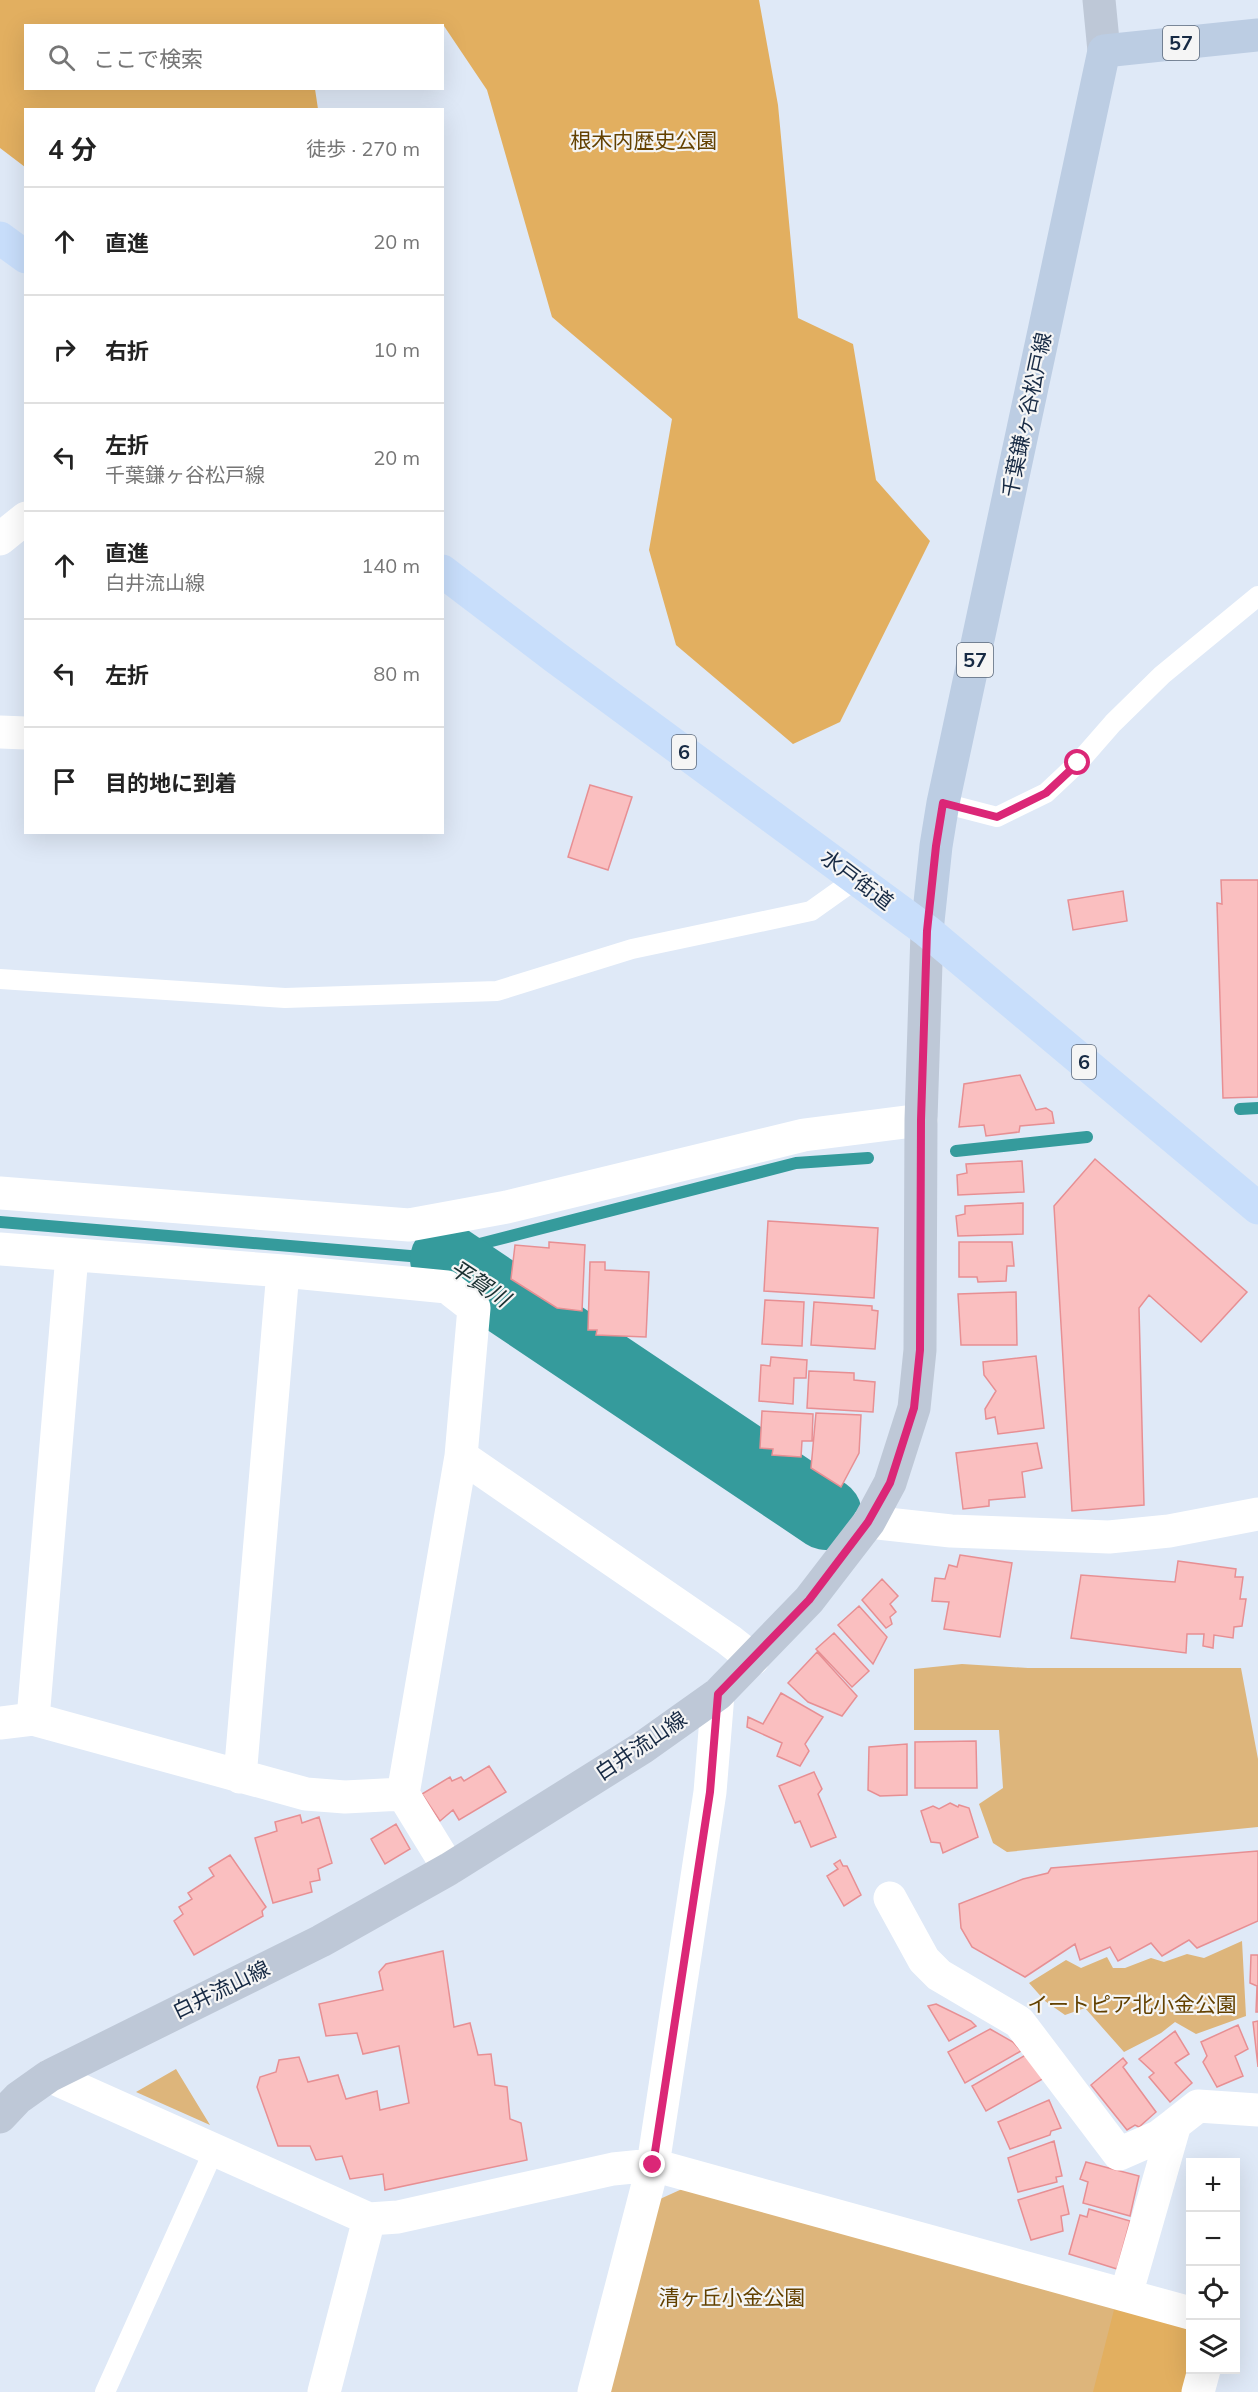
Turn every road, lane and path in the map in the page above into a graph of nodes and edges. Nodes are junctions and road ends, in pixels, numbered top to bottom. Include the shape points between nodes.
1 (1099, 0) edge
2 (1258, 34) edge
3 (1104, 51) junction
4 (0, 238) edge
5 (24, 256) edge
6 (24, 520) edge
7 (0, 539) edge
8 (0, 548) edge
9 (24, 553) edge
10 (444, 573) edge
11 (1258, 596) edge
12 (0, 732) edge
13 (24, 733) edge
14 (943, 803) junction
15 (856, 879) junction
16 (927, 931) junction
17 (0, 979) edge
18 (921, 1120) junction
19 (0, 1193) edge
20 (1258, 1208) edge
21 (0, 1249) edge
22 (72, 1255) junction
23 (283, 1271) junction
24 (460, 1456) junction
25 (1258, 1514) edge
26 (868, 1522) junction
27 (753, 1659) junction
28 (718, 1694) junction
29 (33, 1719) junction
30 (0, 1723) edge
31 (240, 1777) junction
32 (403, 1794) junction
33 (449, 1869) junction
34 (890, 1898) dead end
35 (49, 2076) junction
36 (1258, 2110) edge
37 (0, 2117) edge
38 (1175, 2124) junction
39 (215, 2148) junction
40 (653, 2165) junction
41 (369, 2219) junction
42 (1126, 2295) junction
43 (1186, 2312) edge
44 (1203, 2374) edge
45 (105, 2392) edge
46 (324, 2392) edge
47 (594, 2392) edge
48 (1198, 2392) edge

1 - 3 main road
2 - 3 main road, 57
3 - 14 main road, 千葉鎌ヶ谷松戸線 / 57
4 - 5 highway
6 - 7 street
8 - 9 street
10 - 15 highway, 水戸街道 / 6
11 - 14 lane via 1162,675 1046,793 997,817
12 - 13 street
14 - 16 main road, 千葉鎌ヶ谷松戸線 / 57
15 - 16 highway, 水戸街道 / 6
15 - 17 lane via 811,911 632,949 497,991 285,998
16 - 18 main road, 白井流山線
16 - 20 highway, 水戸街道 / 6
18 - 19 street via 804,1135 507,1207 409,1225
18 - 26 main road, 白井流山線 via 920,1350 914,1408 890,1483
21 - 22 street
22 - 23 street
22 - 29 street
23 - 24 street via 447,1287 474,1308
23 - 31 street
24 - 27 street
24 - 32 street
25 - 26 street via 1169,1531 1109,1537 951,1531
26 - 27 main road, 白井流山線 via 809,1600
27 - 28 main road, 白井流山線
28 - 33 main road, 白井流山線 via 642,1748
28 - 40 street via 710,1792
29 - 30 street
29 - 31 street
31 - 32 street via 306,1794
32 - 33 street
33 - 35 main road, 白井流山線 via 321,1941
34 - 38 street via 924,1960 939,1975 1019,2022 1119,2154 1158,2137
35 - 37 main road, 白井流山線 via 18,2098
35 - 39 street
36 - 38 street via 1198,2106
38 - 42 street
39 - 41 street
39 - 45 lane
40 - 41 street via 613,2169 398,2217
40 - 42 street
40 - 47 street
41 - 46 street
42 - 43 street
44 - 48 street

